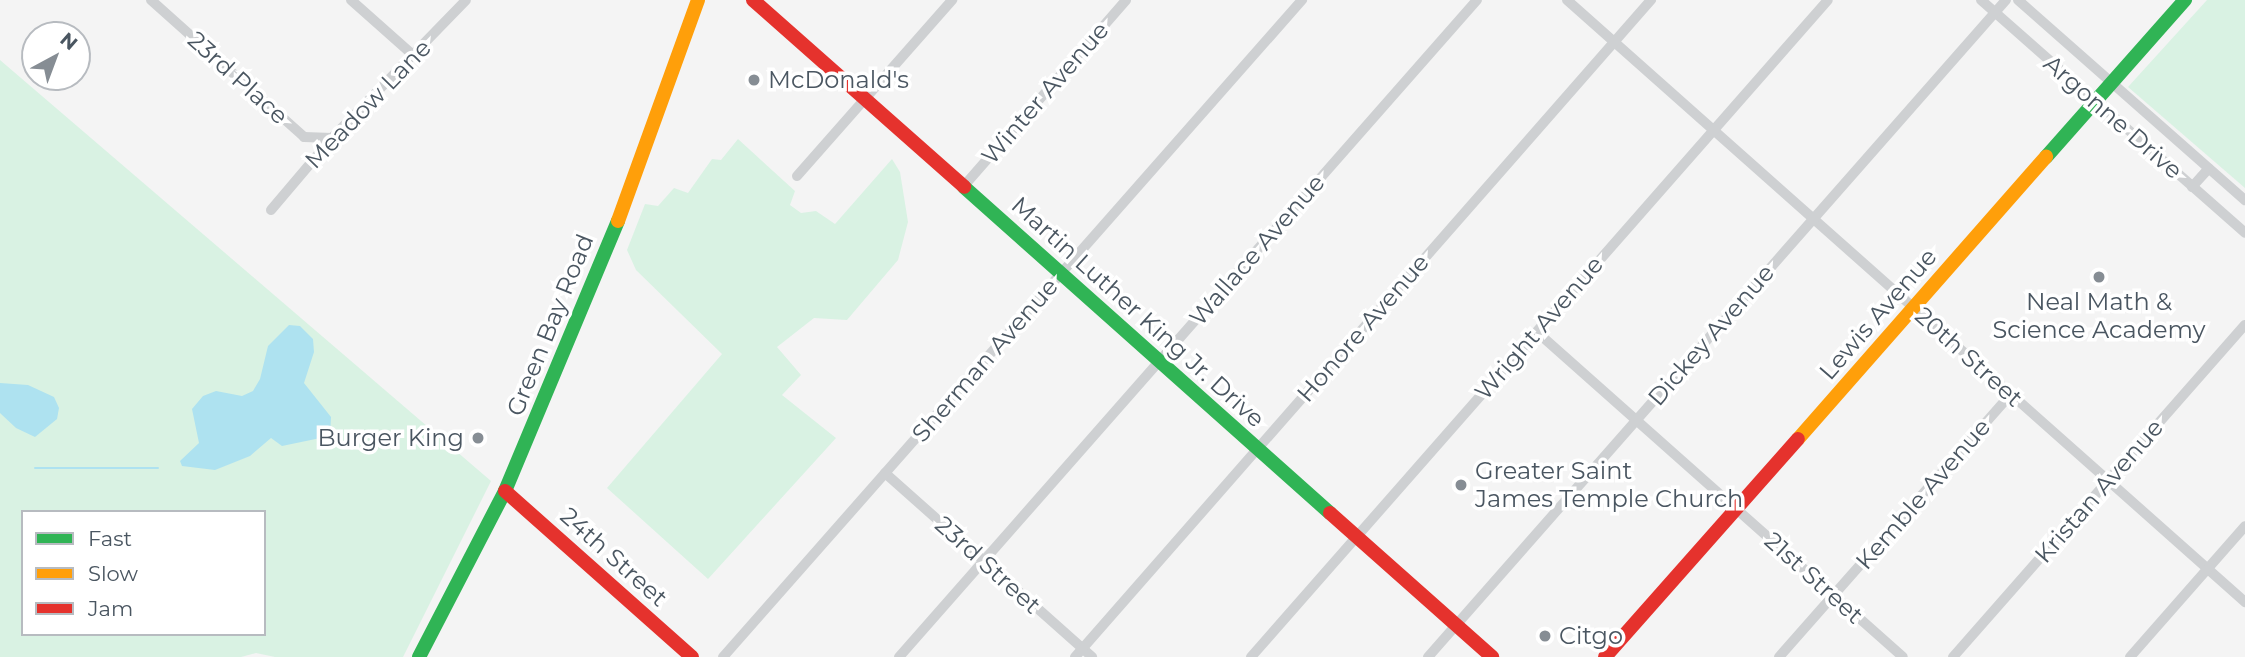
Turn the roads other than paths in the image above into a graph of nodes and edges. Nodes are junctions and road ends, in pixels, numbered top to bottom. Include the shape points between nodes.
1 (151, 0) edge
2 (351, 0) edge
3 (466, 0) edge
4 (698, 0) edge
5 (753, 0) edge
6 (952, 0) edge
7 (1126, 0) edge
8 (1302, 0) edge
9 (1477, 0) edge
10 (1567, 0) edge
11 (1651, 0) edge
12 (1828, 0) edge
13 (1981, 0) edge
14 (2006, 0) edge
15 (2018, 0) edge
16 (2185, 0) edge
17 (1995, 12) junction
18 (1615, 42) junction
19 (414, 56) junction
20 (2112, 83) junction
21 (865, 99) junction
22 (2096, 102) junction
23 (1714, 130) junction
24 (332, 138) junction
25 (2209, 168) junction
26 (797, 176) dead end
27 (963, 187) junction
28 (2192, 187) junction
29 (2245, 200) edge
30 (271, 210) dead end
31 (1814, 219) junction
32 (2245, 233) edge
33 (1061, 274) junction
34 (1914, 308) junction
35 (2245, 325) edge
36 (1537, 332) junction
37 (1159, 361) junction
38 (2011, 394) junction
39 (1636, 420) junction
40 (1258, 449) junction
41 (885, 473) junction
42 (2108, 480) junction
43 (505, 491) junction
44 (1736, 509) junction
45 (2245, 526) edge
46 (1357, 537) junction
47 (984, 561) junction
48 (2208, 568) junction
49 (1834, 595) junction
50 (2245, 601) edge
51 (1456, 625) junction
52 (1079, 653) edge
53 (419, 657) edge
54 (692, 657) edge
55 (723, 657) edge
56 (899, 657) edge
57 (1092, 657) edge
58 (1251, 657) edge
59 (1428, 657) edge
60 (1492, 657) edge
61 (1605, 657) edge
62 (1779, 657) edge
63 (1903, 657) edge
64 (1953, 657) edge
65 (2130, 657) edge

1 - 24 street, 23rd Place via 304,137
2 - 19 street
3 - 19 street, Meadow Lane
4 - 43 main road, Green Bay Road via 643,158
5 - 21 main road, Martin Luther King Jr. Drive
6 - 21 street
7 - 27 street, Winter Avenue
8 - 33 street, Sherman Avenue
9 - 37 street, Wallace Avenue
10 - 18 street, 20th Street
11 - 18 street, Honore Avenue
12 - 23 street, Wright Avenue
13 - 17 street, Argonne Drive
14 - 17 street, Dickey Avenue
15 - 20 street, Argonne Drive
16 - 20 main road, Lewis Avenue
17 - 22 street, Argonne Drive
17 - 31 street, Dickey Avenue
18 - 23 street, 20th Street
18 - 40 street, Honore Avenue
19 - 24 street, Meadow Lane
20 - 22 main road, Lewis Avenue
20 - 25 street, Argonne Drive
21 - 26 street
21 - 27 main road, Martin Luther King Jr. Drive
22 - 28 street, Argonne Drive
22 - 34 main road, Lewis Avenue
23 - 31 street, 20th Street
23 - 36 street, Wright Avenue
24 - 30 street, Meadow Lane
25 - 28 street
25 - 29 street, Argonne Drive
27 - 33 main road, Martin Luther King Jr. Drive
28 - 32 street, Argonne Drive
31 - 34 street, 20th Street
31 - 39 street, Dickey Avenue
33 - 37 main road, Martin Luther King Jr. Drive
33 - 41 street, Sherman Avenue
34 - 38 street, 20th Street
34 - 44 main road, Lewis Avenue
35 - 42 street, Kristan Avenue
36 - 39 street, 21st Street
36 - 46 street, Wright Avenue
37 - 40 main road, Martin Luther King Jr. Drive
37 - 47 street, Wallace Avenue
38 - 42 street, 20th Street
38 - 49 street, Kemble Avenue
39 - 44 street, 21st Street
39 - 51 street, Dickey Avenue
40 - 46 main road, Martin Luther King Jr. Drive
40 - 52 street, Honore Avenue
41 - 47 street, 23rd Street
41 - 55 street, Sherman Avenue
42 - 48 street, 20th Street
42 - 64 street, Kristan Avenue
43 - 53 main road, Green Bay Road
43 - 54 main road, 24th Street
44 - 49 street, 21st Street
44 - 61 main road, Lewis Avenue
45 - 48 street
46 - 51 main road, Martin Luther King Jr. Drive
46 - 58 street, Wright Avenue
47 - 52 street, 23rd Street
47 - 56 street, Wallace Avenue
48 - 50 street, 20th Street
48 - 65 street
49 - 62 street, Kemble Avenue
49 - 63 street, 21st Street
51 - 59 street, Dickey Avenue
51 - 60 main road, Martin Luther King Jr. Drive
52 - 57 street, 23rd Street

